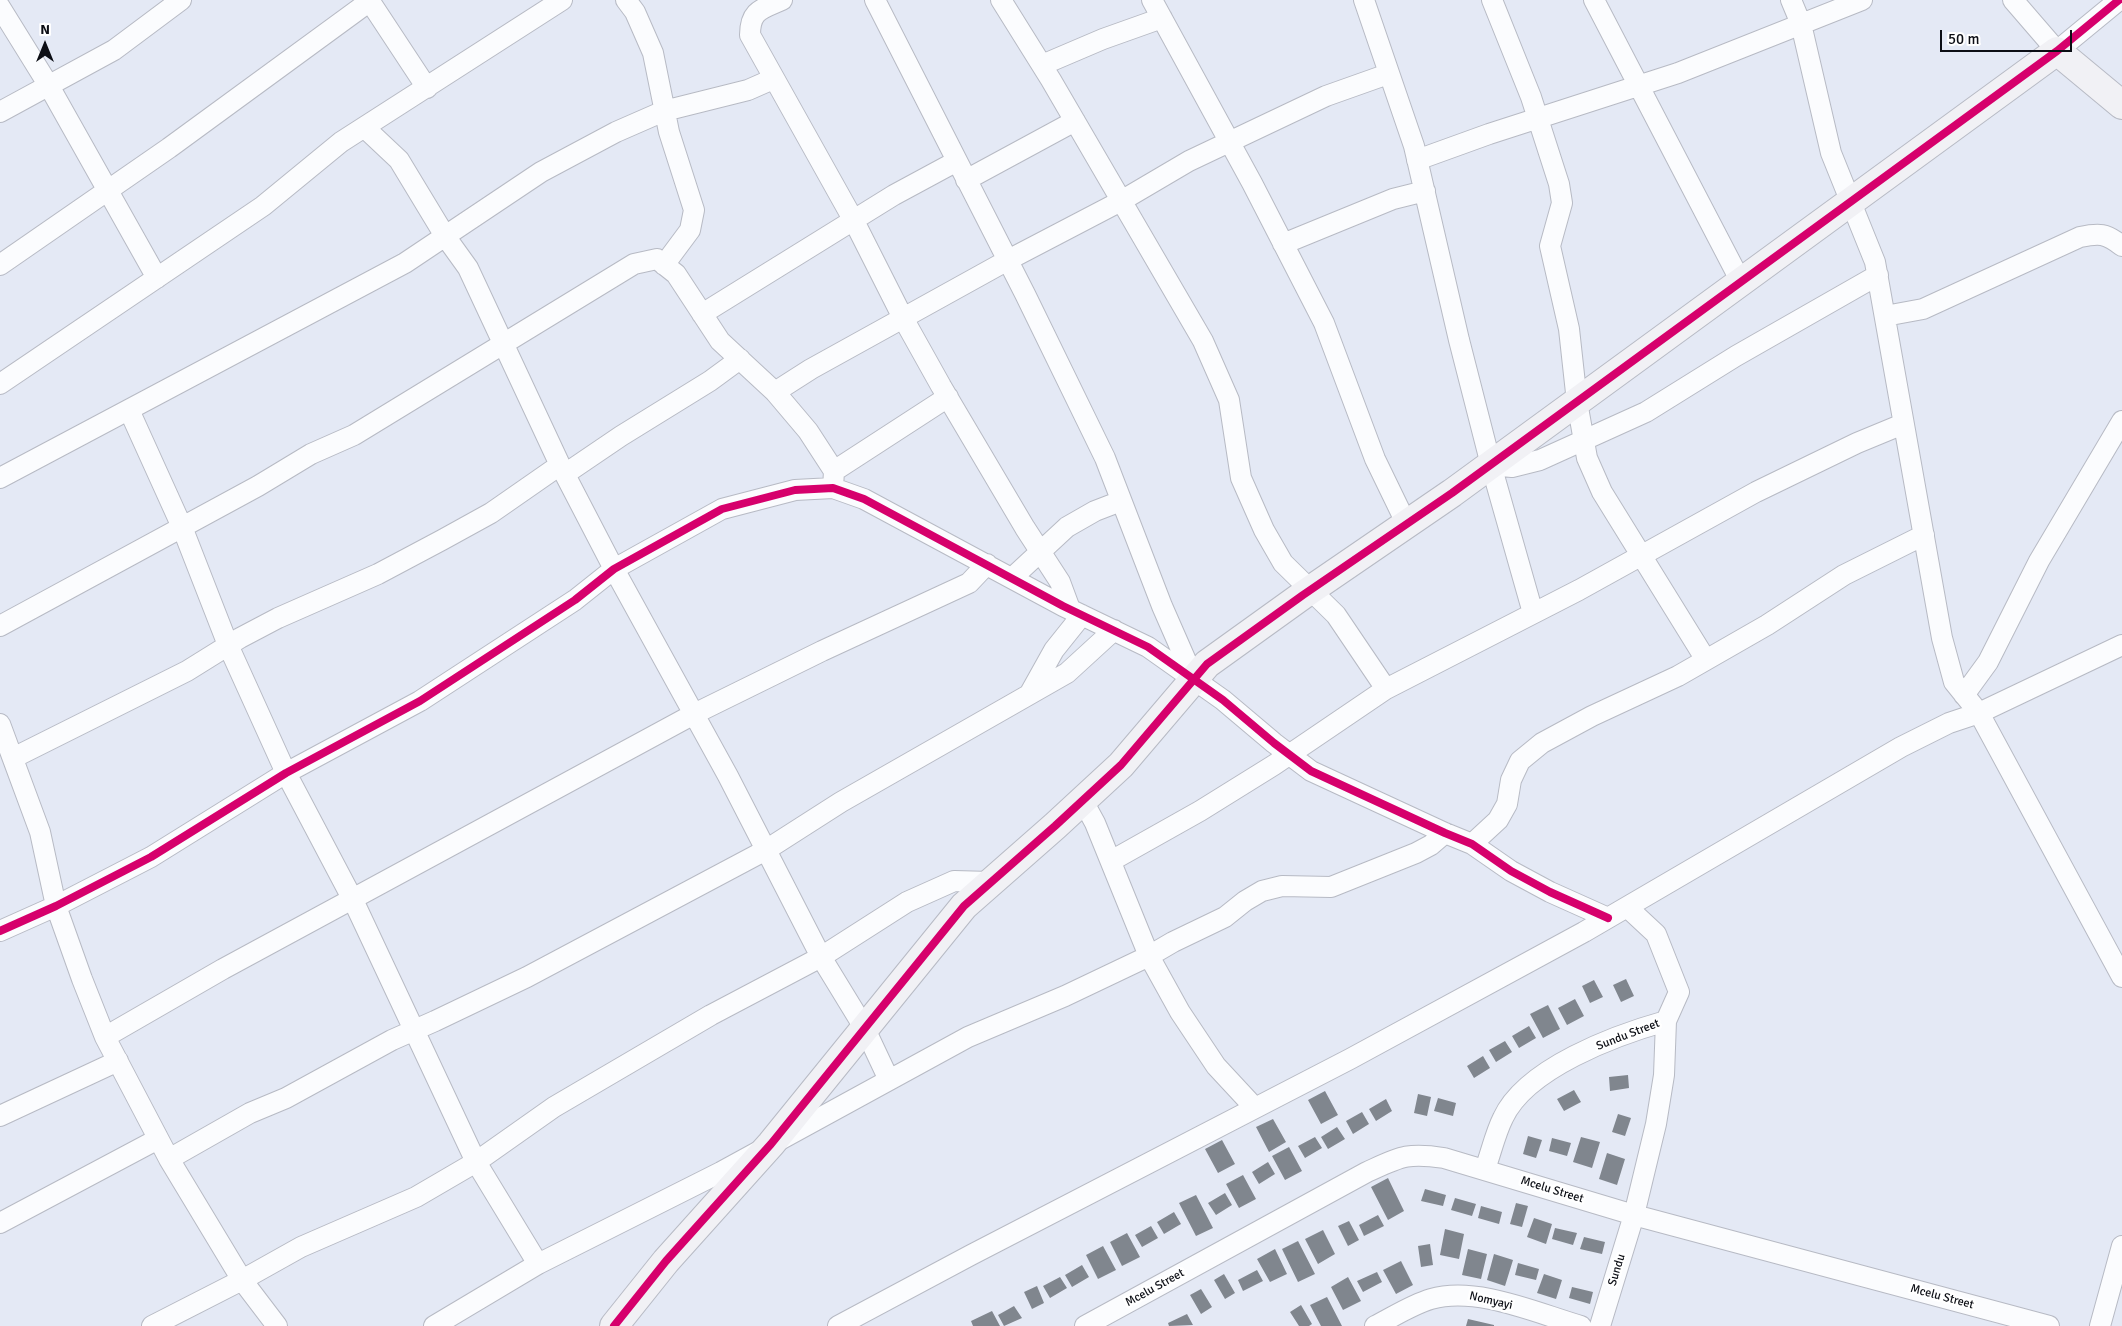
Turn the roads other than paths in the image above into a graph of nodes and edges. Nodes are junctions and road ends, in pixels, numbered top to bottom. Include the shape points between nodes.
1 (12, 0) edge
2 (181, 0) edge
3 (562, 0) edge
4 (626, 0) edge
5 (782, 0) edge
6 (875, 0) edge
7 (1001, 0) edge
8 (1152, 0) edge
9 (1364, 0) edge
10 (1492, 0) edge
11 (1594, 0) edge
12 (1791, 0) edge
13 (1862, 0) edge
14 (2013, 0) edge
15 (2119, 0) edge
16 (369, 1) edge
17 (0, 7) edge
18 (1162, 18) junction
19 (1801, 24) junction
20 (2057, 51) junction
21 (1042, 65) junction
22 (1388, 74) junction
23 (773, 79) junction
24 (49, 86) junction
25 (1639, 86) junction
26 (427, 88) junction
27 (2122, 105) edge
28 (664, 110) junction
29 (0, 112) edge
30 (1536, 118) junction
31 (1075, 121) junction
32 (364, 128) junction
33 (1230, 142) junction
34 (1418, 160) junction
35 (956, 161) junction
36 (966, 180) junction
37 (107, 191) junction
38 (1425, 191) junction
39 (1122, 201) junction
40 (1851, 202) junction
41 (854, 220) junction
42 (445, 236) junction
43 (1284, 244) junction
44 (2122, 246) edge
45 (1008, 260) junction
46 (0, 264) edge
47 (664, 265) junction
48 (1878, 275) junction
49 (158, 278) junction
50 (1741, 282) junction
51 (702, 314) junction
52 (1885, 316) junction
53 (903, 318) junction
54 (504, 344) junction
55 (740, 360) junction
56 (0, 384) edge
57 (776, 392) junction
58 (948, 397) junction
59 (1576, 402) junction
60 (129, 410) junction
61 (2122, 422) edge
62 (1903, 424) junction
63 (1584, 442) junction
64 (1491, 465) junction
65 (563, 470) junction
66 (0, 478) edge
67 (834, 479) junction
68 (1122, 501) junction
69 (1407, 525) junction
70 (182, 527) junction
71 (1924, 535) junction
72 (1041, 553) junction
73 (1640, 556) junction
74 (988, 564) junction
75 (614, 569) junction
76 (1012, 578) junction
77 (1311, 590) junction
78 (1076, 612) junction
79 (1533, 613) junction
80 (0, 626) edge
81 (1114, 630) junction
82 (228, 645) junction
83 (2122, 645) edge
84 (1706, 660) junction
85 (1194, 680) junction
86 (1386, 689) junction
87 (1030, 693) junction
88 (1964, 695) junction
89 (1978, 713) junction
90 (694, 714) junction
91 (0, 724) edge
92 (7, 750) edge
93 (1289, 754) junction
94 (286, 773) junction
95 (1083, 801) junction
96 (1445, 833) junction
97 (1472, 844) junction
98 (766, 850) junction
99 (1111, 861) junction
100 (991, 882) junction
101 (353, 900) junction
102 (56, 906) junction
103 (1627, 907) junction
104 (1608, 918) junction
105 (0, 931) edge
106 (1149, 956) junction
107 (821, 958) junction
108 (2122, 977) edge
109 (1666, 1021) junction
110 (865, 1029) junction
111 (415, 1030) junction
112 (105, 1037) junction
113 (118, 1061) junction
114 (889, 1080) junction
115 (1255, 1108) junction
116 (0, 1116) edge
117 (158, 1139) junction
118 (772, 1144) junction
119 (169, 1159) junction
120 (476, 1162) junction
121 (1485, 1169) junction
122 (1634, 1215) junction
123 (0, 1224) edge
124 (2122, 1246) edge
125 (538, 1264) junction
126 (242, 1280) junction
127 (152, 1326) edge
128 (276, 1326) edge
129 (434, 1326) edge
130 (614, 1326) edge
131 (838, 1326) edge
132 (1085, 1326) edge
133 (1375, 1326) edge
134 (1581, 1326) edge
135 (1600, 1326) edge
136 (2049, 1326) edge
137 (2100, 1326) edge

1 - 17 street
2 - 24 street via 114,50
3 - 26 street
4 - 28 street via 635,12 653,53
5 - 23 street via 757,11 750,22 750,35
6 - 35 street
7 - 21 street
8 - 18 street
9 - 22 street
10 - 30 street via 1531,97
11 - 25 street
12 - 19 street
13 - 19 street
14 - 20 street
15 - 20 street
16 - 26 street
16 - 37 street
17 - 24 street
18 - 21 street
18 - 33 street
19 - 25 street
19 - 40 street via 1831,153
20 - 27 street
20 - 40 street
21 - 31 street
22 - 33 street via 1326,96
22 - 34 street
23 - 28 street via 748,90
23 - 41 street
24 - 29 street
24 - 37 street
25 - 30 street
25 - 50 street
26 - 32 street
28 - 42 street via 541,172
28 - 47 street via 694,210 690,230
30 - 34 street
30 - 59 street via 1559,184 1562,203 1550,246 1569,329
31 - 36 street
31 - 39 street
32 - 42 street via 399,160
32 - 49 street via 264,206
33 - 39 street via 1189,161
33 - 43 street
34 - 38 street
35 - 36 street
35 - 41 street
36 - 45 street
37 - 46 street
37 - 49 street
38 - 43 street via 1393,199
38 - 64 street
39 - 45 street
39 - 77 street via 1204,341 1230,400 1241,478 1264,530 1283,563
40 - 48 street
40 - 50 street
41 - 51 street
41 - 53 street
42 - 54 street via 468,268
42 - 60 street via 405,263
43 - 69 street via 1324,323 1375,459
44 - 52 street via 2112,238 2098,234 2080,237 1923,309
45 - 53 street
45 - 68 street via 1105,458
47 - 51 street via 676,274
47 - 54 street via 656,260 634,264
48 - 52 street
48 - 63 street via 1646,412
49 - 56 street
50 - 59 street
51 - 55 street via 720,341
52 - 62 street
53 - 57 street
53 - 58 street
54 - 65 street
54 - 70 street via 354,435 311,454
55 - 57 street
55 - 65 street
57 - 67 street via 808,431
58 - 67 street
58 - 72 street
59 - 63 street
59 - 64 street
60 - 66 street
60 - 70 street
61 - 88 street via 2039,561 1988,662
62 - 71 street
62 - 73 street via 1756,492
63 - 64 street via 1540,460 1512,467
63 - 73 street via 1587,458 1602,492
64 - 69 street
64 - 79 street
65 - 75 street
65 - 82 street via 378,574 278,618
67 - 74 street via 864,499
67 - 75 street via 722,509
68 - 72 street via 1095,511 1068,527
68 - 85 street
69 - 77 street
70 - 80 street
70 - 82 street
71 - 84 street via 1844,575
71 - 88 street via 1942,638 1954,682
72 - 76 street
72 - 78 street
73 - 79 street
73 - 84 street
74 - 76 street
74 - 90 street via 969,583 822,650
75 - 90 street
75 - 94 street via 575,600 420,701
76 - 78 street
77 - 85 street via 1207,664
77 - 86 street via 1336,615
78 - 81 street
78 - 87 street
79 - 86 street
81 - 85 street via 1148,647
81 - 87 street via 1067,673
82 - 92 street via 187,671
82 - 94 street
83 - 89 street
84 - 97 street via 1542,742 1520,760 1511,780 1507,804 1498,820
85 - 93 street
85 - 95 street via 1121,765
86 - 93 street
87 - 98 street via 841,802
88 - 89 street
89 - 103 street via 1949,723 1901,747
89 - 108 street
90 - 98 street
90 - 101 street
91 - 92 street
92 - 102 street via 40,832
93 - 96 street via 1311,770
93 - 99 street via 1200,811
94 - 101 street
94 - 102 street via 151,857
95 - 99 street
95 - 100 street
96 - 97 street
96 - 106 street via 1431,846 1331,887 1282,886 1262,892 1225,917
97 - 104 street via 1511,871
98 - 107 street
98 - 111 street via 526,977
99 - 106 street
100 - 107 street via 954,881 938,888 907,902
100 - 110 street via 964,906
101 - 111 street
101 - 112 street
102 - 105 street
102 - 112 street
103 - 104 street
103 - 109 street via 1656,934 1679,992
104 - 115 street
106 - 114 street via 968,1037
106 - 115 street via 1180,1012 1216,1066
107 - 110 street
107 - 120 street via 711,1015 554,1107
109 - 121 street, Sundu Street via 1639,1028 1597,1046 1559,1064 1533,1082 1517,1097 1503,1118
109 - 122 street, Sundu Street via 1664,1075 1656,1124
110 - 114 street
110 - 118 street
111 - 119 street via 286,1098 250,1113
111 - 120 street
112 - 113 street
113 - 116 street
113 - 117 street
114 - 118 street
115 - 131 street
117 - 119 street
117 - 123 street
118 - 125 street
118 - 130 street via 666,1261
119 - 126 street
120 - 125 street
120 - 126 street via 416,1197 301,1247
121 - 122 street, Mcelu Street
121 - 132 street, Mcelu Street via 1436,1156 1401,1156
122 - 135 street, Sundu
122 - 136 street, Mcelu Street
124 - 137 street
125 - 129 street
126 - 127 street
126 - 128 street
133 - 134 street, Nomyayi via 1431,1299 1464,1295 1505,1303

